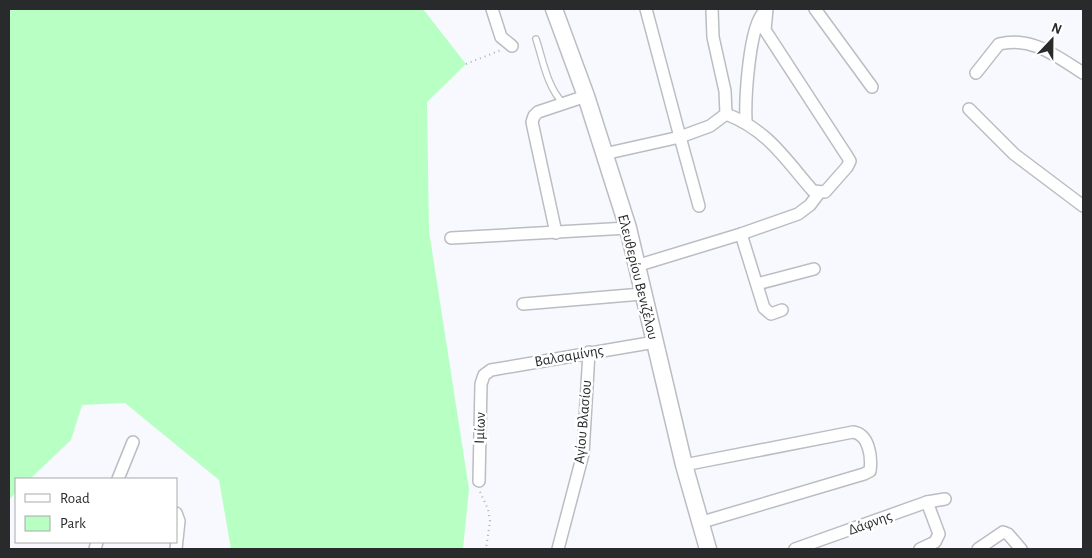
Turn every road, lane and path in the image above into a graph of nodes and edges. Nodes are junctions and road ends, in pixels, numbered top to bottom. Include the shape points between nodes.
1 (492, 9) edge
2 (554, 9) edge
3 (646, 9) edge
4 (712, 9) edge
5 (767, 9) edge
6 (815, 9) edge
7 (536, 38) dead end
8 (512, 46) dead end
9 (976, 73) dead end
10 (1083, 73) edge
11 (872, 87) dead end
12 (586, 96) junction
13 (564, 103) junction
14 (969, 109) dead end
15 (726, 114) junction
16 (746, 121) junction
17 (680, 137) junction
18 (599, 138) junction
19 (626, 148) junction
20 (604, 154) junction
21 (819, 193) junction
22 (699, 206) dead end
23 (1083, 206) edge
24 (628, 228) junction
25 (556, 233) junction
26 (741, 234) junction
27 (451, 238) dead end
28 (636, 266) junction
29 (814, 269) dead end
30 (757, 284) junction
31 (642, 294) junction
32 (523, 304) dead end
33 (782, 310) dead end
34 (655, 342) junction
35 (589, 352) junction
36 (484, 375) joint
37 (133, 442) dead end
38 (684, 465) junction
39 (118, 478) edge
40 (479, 481) joint
41 (945, 500) dead end
42 (927, 502) junction
43 (699, 523) junction
44 (486, 549) edge
45 (558, 549) edge
46 (708, 549) edge
47 (795, 549) edge
48 (920, 549) edge
49 (978, 549) edge
50 (1021, 549) edge

1 - 8 street via 501,37
2 - 12 street, Ελευθερίου Βενιζέλου
3 - 17 street
4 - 15 street via 713,37 725,91
5 - 16 street via 754,31 745,95
5 - 21 street via 765,30 850,161 825,192
6 - 11 street
7 - 13 lane via 546,73 558,98
9 - 10 street via 999,44 1022,41 1050,52
12 - 13 street
12 - 18 street, Ελευθερίου Βενιζέλου
13 - 25 street via 538,112 532,122
14 - 23 street via 1014,154
15 - 16 street
15 - 17 street via 710,126
16 - 21 street via 760,131 813,191
17 - 19 street
17 - 22 street
18 - 19 street
18 - 20 street, Ελευθερίου Βενιζέλου
19 - 20 street
20 - 24 street, Ελευθερίου Βενιζέλου
21 - 26 street via 798,214
24 - 25 street
24 - 28 street, Ελευθερίου Βενιζέλου
25 - 27 street
26 - 28 street
26 - 30 street
28 - 31 street, Ελευθερίου Βενιζέλου
29 - 30 street
30 - 33 street via 764,308 771,314
31 - 32 street
31 - 34 street, Ελευθερίου Βενιζέλου
34 - 35 street, Βαλσαμίνης
34 - 38 street, Ελευθερίου Βενιζέλου
35 - 36 street, Βαλσαμίνης via 491,370
35 - 45 street, Αγίου Βλασίου via 583,454
36 - 40 street, Ιμίων
37 - 39 street
38 - 43 street, Ελευθερίου Βενιζέλου
38 - 43 street via 853,432 865,437 870,471
40 - 44 path via 490,520
41 - 42 street, Δάφνης
42 - 47 street, Δάφνης
42 - 48 street via 939,534 935,542
43 - 46 street, Ελευθερίου Βενιζέλου
49 - 50 street via 1003,532

